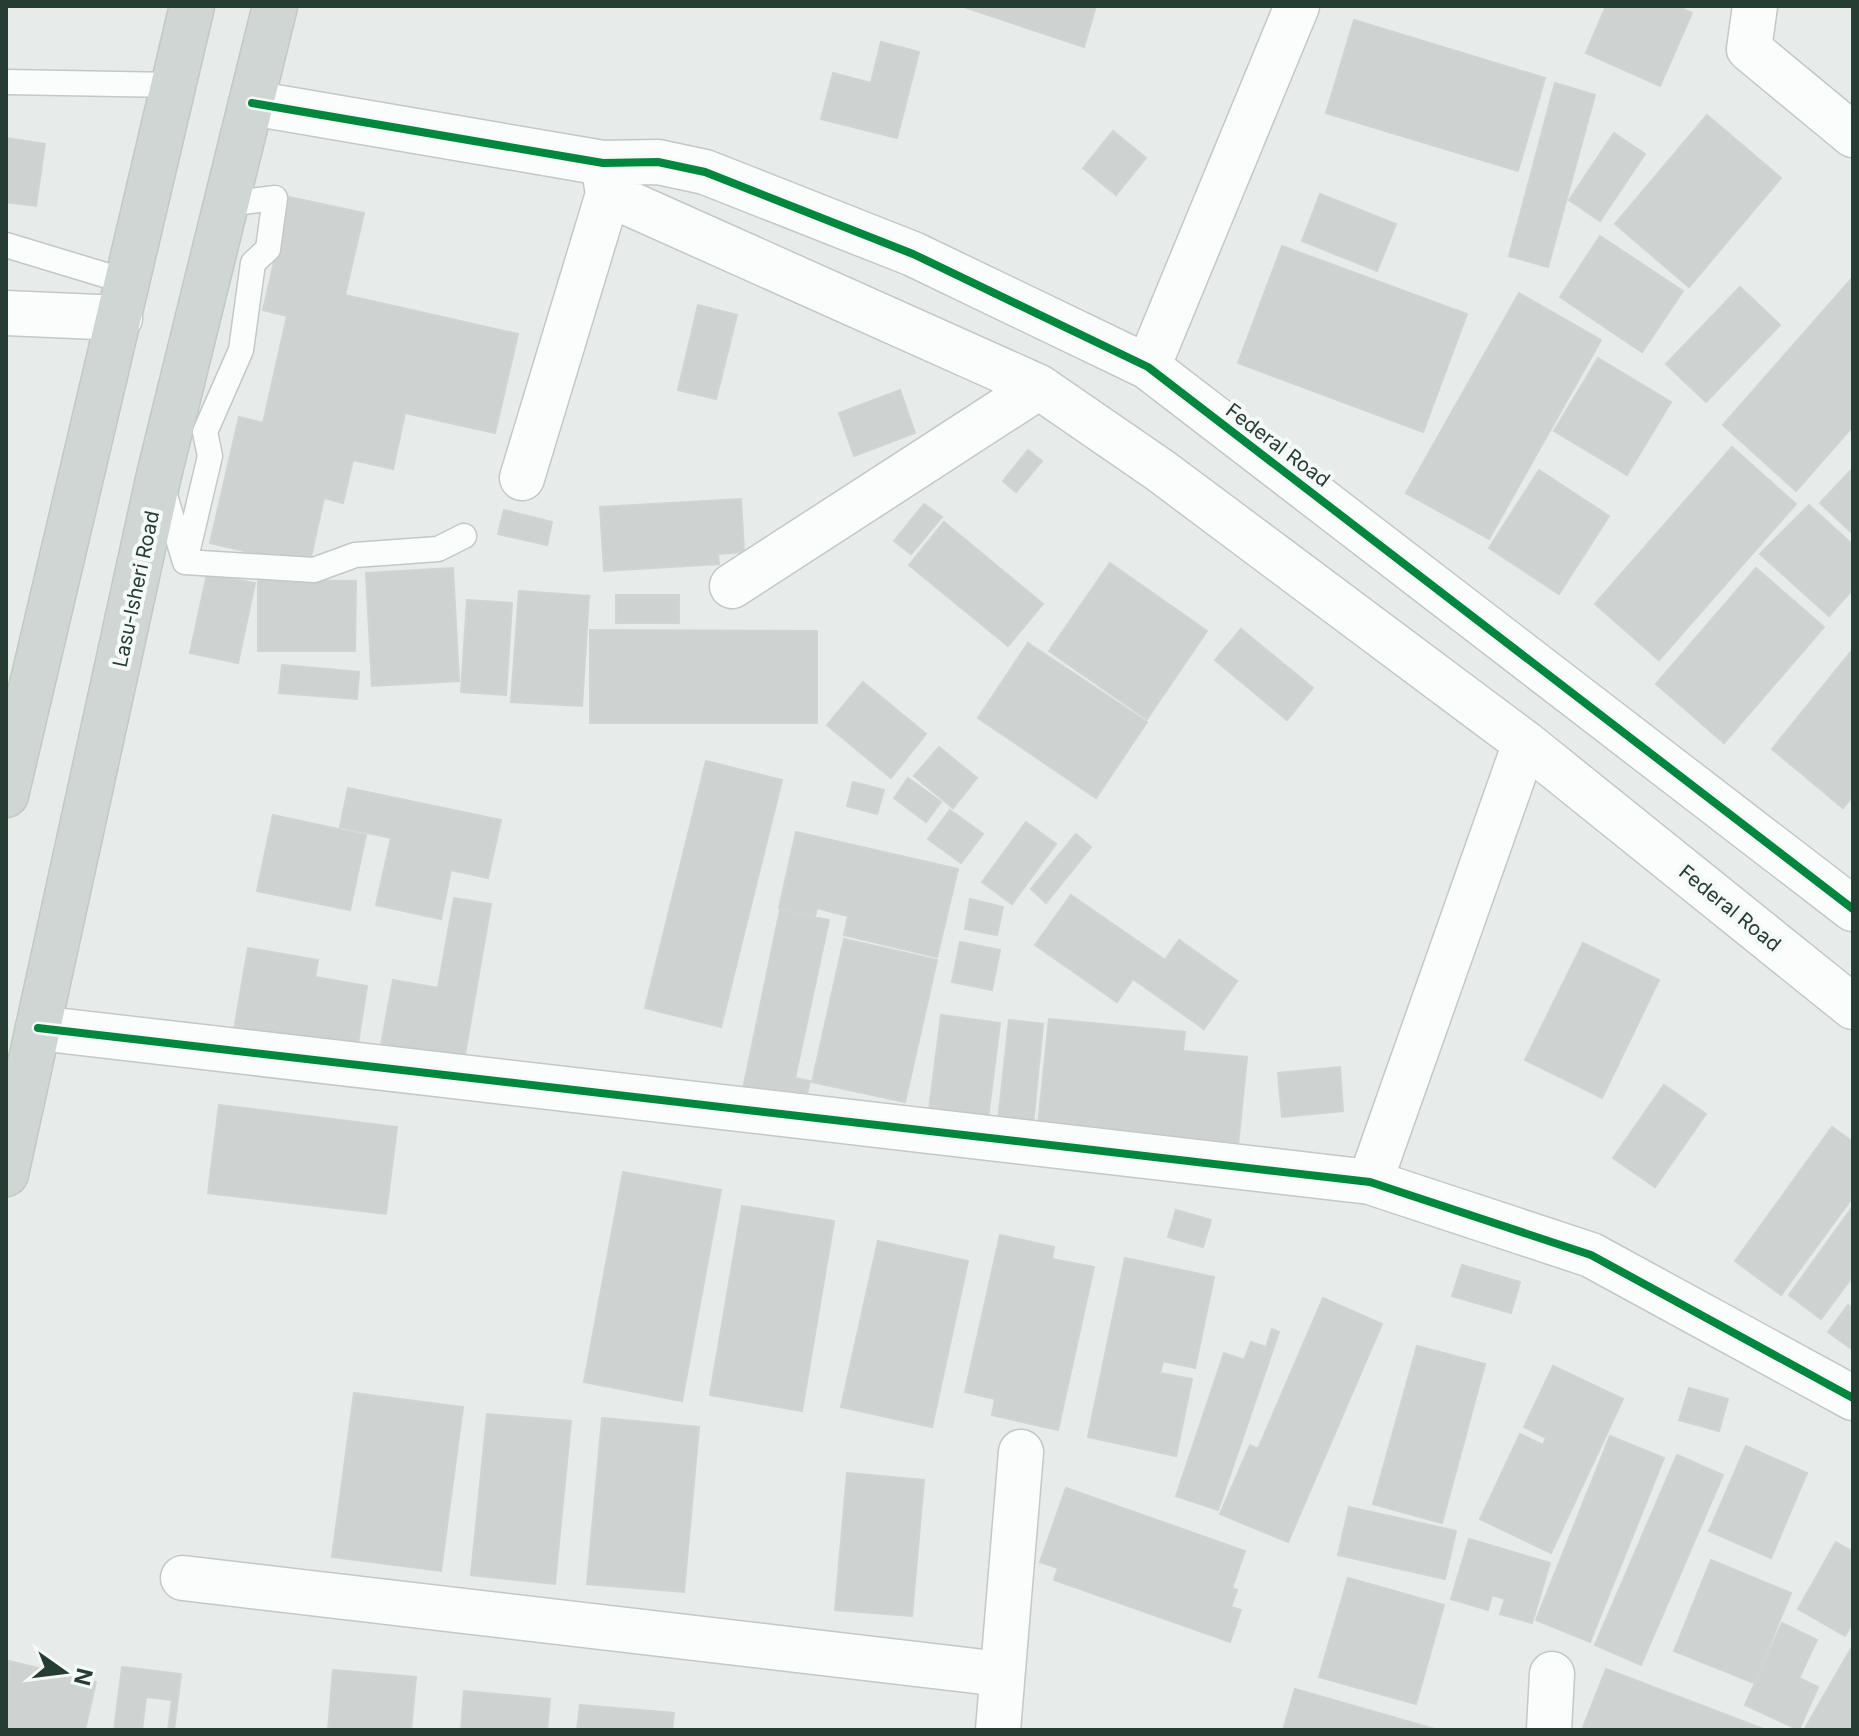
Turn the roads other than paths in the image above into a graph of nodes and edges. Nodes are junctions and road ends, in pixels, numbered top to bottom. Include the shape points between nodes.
1 (192, 6) edge
2 (275, 6) edge
3 (1297, 6) edge
4 (1755, 6) edge
5 (6, 82) edge
6 (174, 85) junction
7 (252, 103) junction
8 (1853, 135) edge
9 (605, 178) junction
10 (226, 204) junction
11 (6, 245) edge
12 (124, 300) junction
13 (6, 313) edge
14 (1148, 367) junction
15 (1039, 387) junction
16 (159, 475) junction
17 (522, 478) dead end
18 (464, 536) dead end
19 (185, 562) junction
20 (732, 586) dead end
21 (1525, 743) junction
22 (6, 795) edge
23 (1853, 909) edge
24 (1853, 1007) edge
25 (38, 1028) junction
26 (6, 1174) edge
27 (1370, 1182) junction
28 (1853, 1398) edge
29 (1021, 1452) dead end
30 (183, 1578) dead end
31 (1001, 1674) junction
32 (1552, 1674) dead end
33 (998, 1730) edge
34 (1549, 1730) edge

1 - 6 main road
2 - 7 main road, Lasu-Isheri Road
3 - 14 street
4 - 8 street via 1749,49
5 - 6 lane
6 - 12 main road
7 - 9 street
7 - 10 main road, Lasu-Isheri Road
9 - 14 street, Federal Road via 658,162 705,172 913,254
9 - 15 street, Federal Road
9 - 17 street
10 - 16 main road, Lasu-Isheri Road
10 - 19 lane via 275,198 268,249 253,263 241,350 205,432 210,456
11 - 12 lane
12 - 13 street
12 - 22 main road
14 - 23 street, Federal Road
15 - 20 street
15 - 21 street, Federal Road via 1161,471
16 - 19 lane
16 - 25 main road, Lasu-Isheri Road
18 - 19 lane via 438,549 355,555 314,570
21 - 24 street, Federal Road
21 - 27 street
25 - 26 main road, Lasu-Isheri Road
25 - 27 street
27 - 28 street via 1591,1255
29 - 31 street
30 - 31 street
31 - 33 street
32 - 34 street

